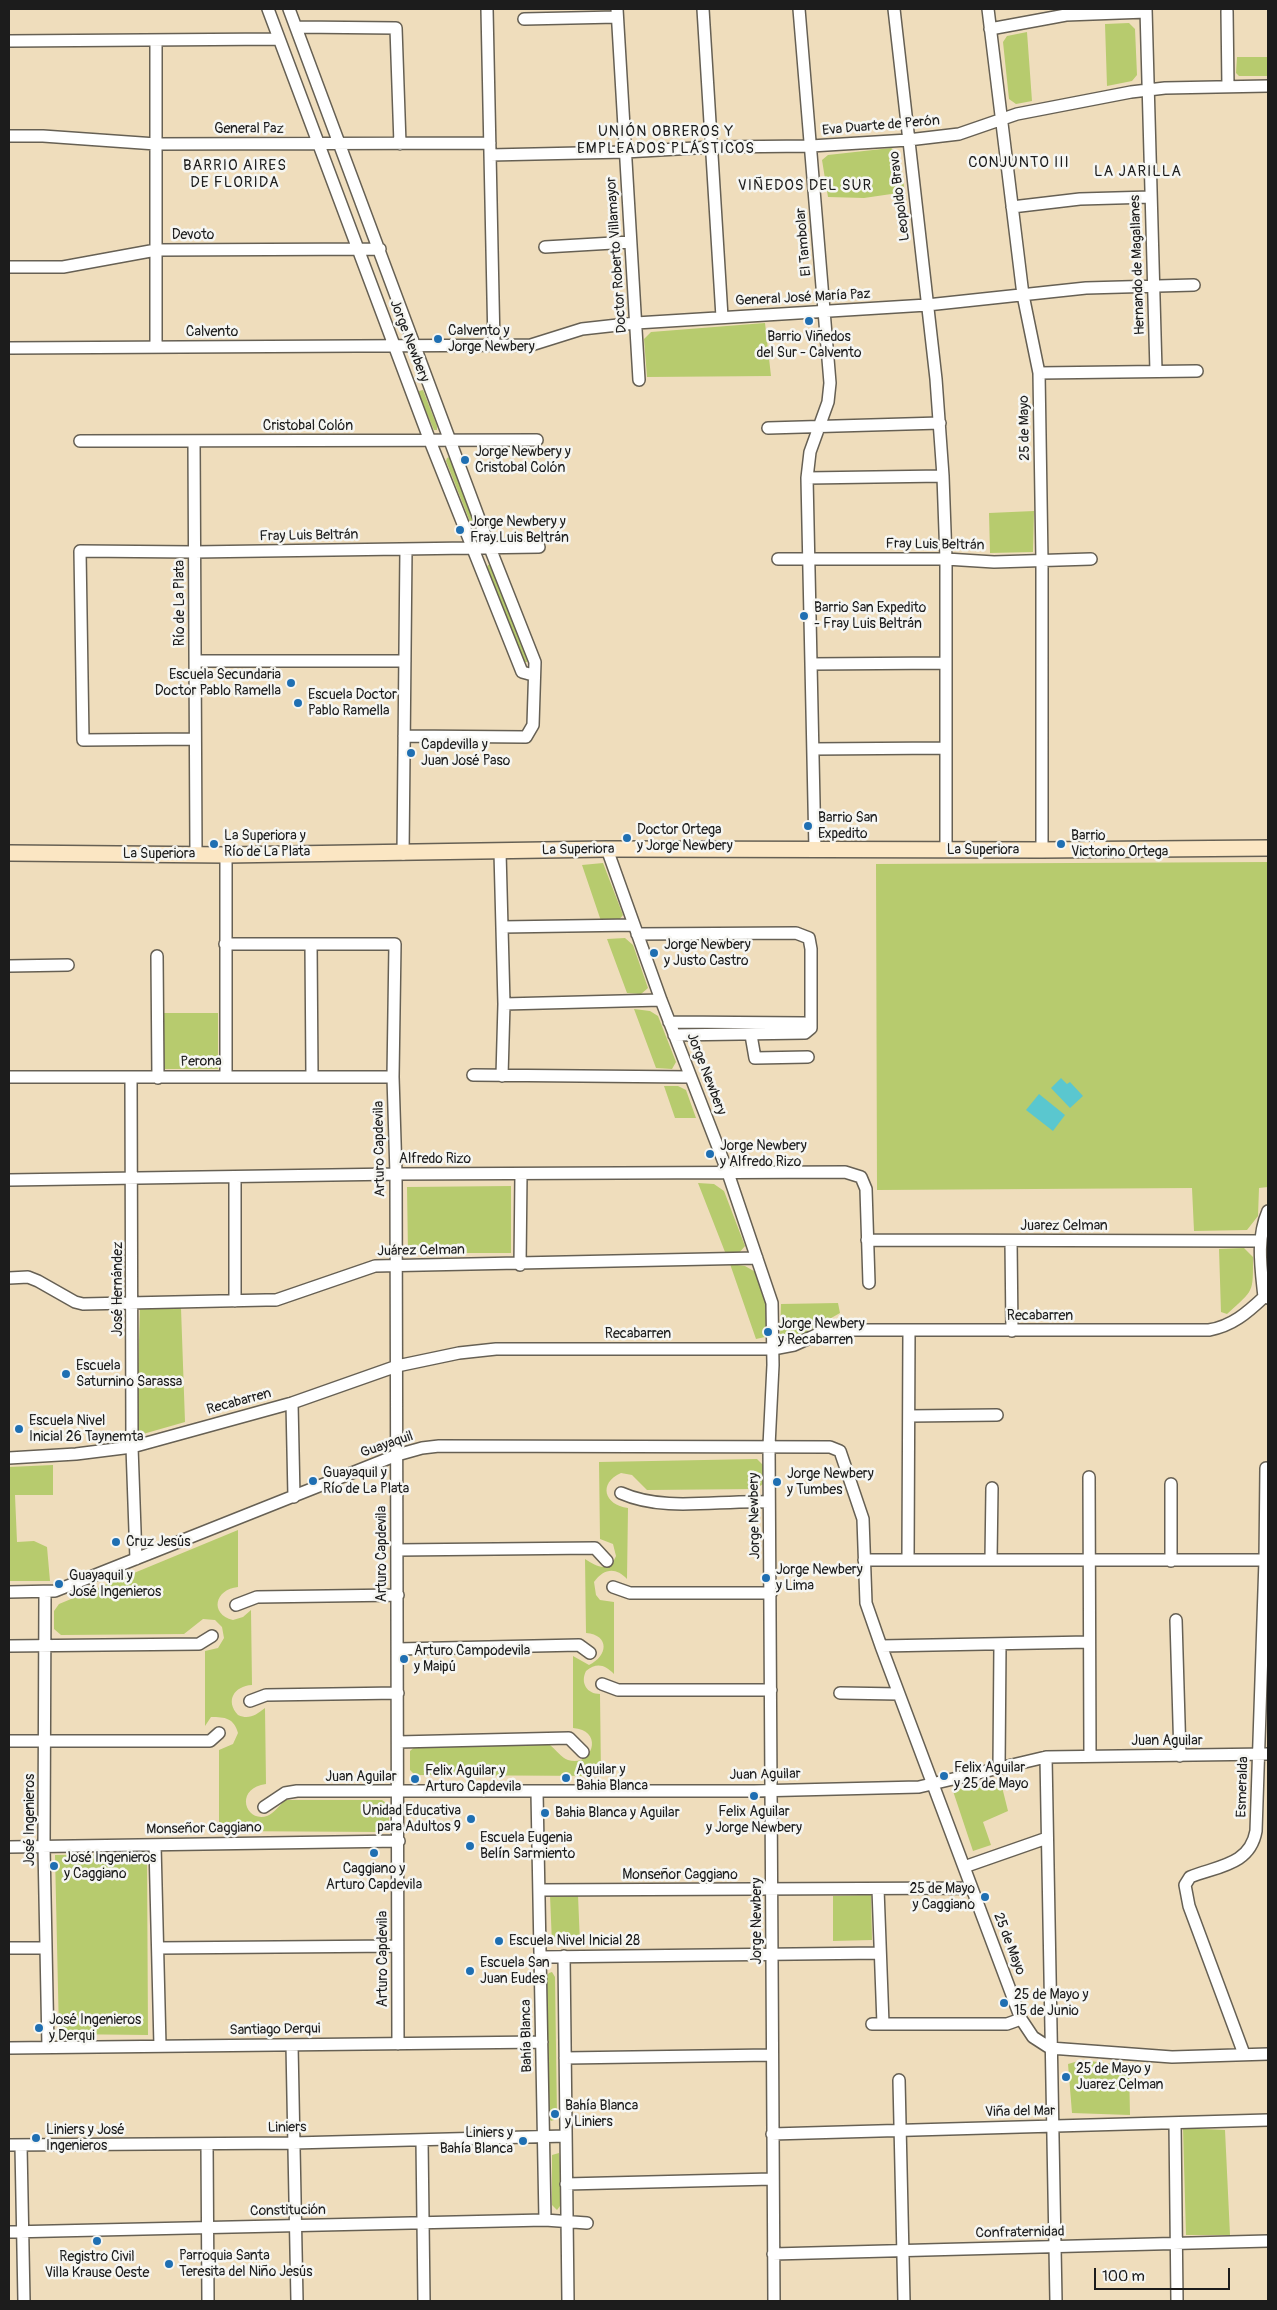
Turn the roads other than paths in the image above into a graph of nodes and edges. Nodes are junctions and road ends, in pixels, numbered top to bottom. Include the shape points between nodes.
1 (268, 9) edge
2 (289, 9) edge
3 (487, 9) edge
4 (703, 9) edge
5 (799, 9) edge
6 (894, 9) edge
7 (988, 9) edge
8 (1146, 10) edge
9 (1227, 11) dead end
10 (617, 13) edge
11 (524, 19) dead end
12 (296, 27) junction
13 (990, 29) junction
14 (279, 39) junction
15 (9, 40) edge
16 (156, 40) junction
17 (1268, 86) edge
18 (1228, 87) junction
19 (1148, 90) junction
20 (1001, 119) junction
21 (9, 136) edge
22 (908, 140) junction
23 (156, 144) junction
24 (319, 144) junction
25 (340, 144) junction
26 (400, 144) junction
27 (811, 146) junction
28 (713, 147) junction
29 (490, 149) junction
30 (626, 152) junction
31 (1151, 197) junction
32 (1012, 207) junction
33 (630, 242) junction
34 (545, 247) dead end
35 (358, 249) junction
36 (380, 249) junction
37 (156, 250) junction
38 (9, 266) edge
39 (1194, 285) dead end
40 (1154, 286) junction
41 (1023, 296) junction
42 (928, 305) junction
43 (824, 313) junction
44 (722, 317) junction
45 (636, 323) junction
46 (395, 345) junction
47 (415, 345) junction
48 (494, 345) junction
49 (156, 347) junction
50 (9, 348) edge
51 (1196, 371) dead end
52 (1156, 372) junction
53 (1039, 373) junction
54 (639, 380) dead end
55 (940, 423) junction
56 (768, 428) dead end
57 (819, 428) junction
58 (430, 440) junction
59 (451, 440) junction
60 (537, 440) dead end
61 (80, 441) dead end
62 (194, 441) junction
63 (943, 476) junction
64 (807, 478) junction
65 (473, 548) junction
66 (490, 548) junction
67 (539, 548) dead end
68 (406, 549) junction
69 (194, 552) junction
70 (778, 559) dead end
71 (946, 559) junction
72 (1091, 559) dead end
73 (808, 560) junction
74 (1042, 560) junction
75 (195, 660) junction
76 (405, 661) junction
77 (946, 663) junction
78 (811, 664) junction
79 (533, 675) junction
80 (404, 736) junction
81 (195, 738) junction
82 (946, 748) junction
83 (813, 749) junction
84 (1268, 848) edge
85 (607, 849) junction
86 (815, 850) junction
87 (946, 850) junction
88 (1042, 850) junction
89 (500, 852) junction
90 (9, 854) edge
91 (196, 854) junction
92 (403, 854) junction
93 (226, 855) junction
94 (502, 927) junction
95 (636, 929) junction
96 (225, 944) junction
97 (311, 944) junction
98 (157, 956) dead end
99 (68, 965) dead end
100 (9, 966) edge
101 (661, 1000) junction
102 (504, 1004) junction
103 (669, 1022) junction
104 (811, 1028) junction
105 (674, 1035) junction
106 (751, 1035) junction
107 (808, 1057) dead end
108 (472, 1075) dead end
109 (312, 1076) junction
110 (502, 1076) junction
111 (9, 1077) edge
112 (226, 1077) junction
113 (393, 1077) junction
114 (690, 1077) junction
115 (132, 1078) junction
116 (158, 1078) junction
117 (728, 1173) junction
118 (396, 1174) junction
119 (521, 1174) junction
120 (235, 1177) junction
121 (132, 1178) junction
122 (9, 1180) edge
123 (1268, 1211) edge
124 (867, 1240) junction
125 (1011, 1241) junction
126 (1261, 1241) junction
127 (757, 1258) junction
128 (520, 1264) junction
129 (396, 1265) junction
130 (9, 1278) edge
131 (868, 1283) dead end
132 (1266, 1298) edge
133 (235, 1301) junction
134 (133, 1304) junction
135 (909, 1330) junction
136 (1012, 1331) junction
137 (773, 1349) junction
138 (397, 1366) junction
139 (292, 1403) junction
140 (997, 1415) dead end
141 (909, 1416) junction
142 (769, 1446) junction
143 (132, 1447) junction
144 (397, 1455) junction
145 (9, 1458) edge
146 (1266, 1468) dead end
147 (1089, 1477) dead end
148 (1171, 1484) dead end
149 (992, 1488) dead end
150 (620, 1493) dead end
151 (294, 1497) junction
152 (769, 1502) junction
153 (398, 1550) junction
154 (136, 1559) junction
155 (864, 1560) junction
156 (908, 1560) junction
157 (991, 1560) junction
158 (1267, 1560) edge
159 (607, 1561) dead end
160 (1089, 1561) junction
161 (1170, 1561) junction
162 (613, 1587) dead end
163 (9, 1592) edge
164 (45, 1592) junction
165 (771, 1593) junction
166 (398, 1595) junction
167 (236, 1605) dead end
168 (1176, 1620) dead end
169 (212, 1636) dead end
170 (1089, 1642) junction
171 (1000, 1644) junction
172 (9, 1646) edge
173 (881, 1646) junction
174 (45, 1647) junction
175 (398, 1649) junction
176 (590, 1653) dead end
177 (602, 1684) dead end
178 (771, 1690) junction
179 (398, 1693) junction
180 (840, 1693) dead end
181 (899, 1694) junction
182 (250, 1701) dead end
183 (220, 1734) dead end
184 (44, 1740) junction
185 (9, 1741) edge
186 (398, 1742) junction
187 (583, 1752) dead end
188 (1263, 1754) edge
189 (1090, 1756) junction
190 (1180, 1756) junction
191 (1046, 1757) junction
192 (999, 1768) junction
193 (933, 1784) junction
194 (773, 1790) junction
195 (398, 1792) junction
196 (537, 1792) junction
197 (264, 1808) dead end
198 (1047, 1838) junction
199 (399, 1841) junction
200 (155, 1845) junction
201 (9, 1847) edge
202 (44, 1847) junction
203 (964, 1867) junction
204 (971, 1888) junction
205 (878, 1889) junction
206 (539, 1890) junction
207 (772, 1890) junction
208 (397, 1946) junction
209 (9, 1948) edge
210 (46, 1948) junction
211 (158, 1948) junction
212 (880, 1953) junction
213 (771, 1954) junction
214 (564, 1956) junction
215 (540, 1957) junction
216 (1021, 2019) junction
217 (542, 2042) junction
218 (398, 2044) junction
219 (292, 2045) junction
220 (160, 2046) junction
221 (9, 2048) edge
222 (48, 2048) junction
223 (1050, 2048) junction
224 (1244, 2054) junction
225 (1268, 2054) edge
226 (772, 2056) junction
227 (565, 2058) junction
228 (899, 2080) dead end
229 (1268, 2120) edge
230 (1175, 2123) junction
231 (1054, 2126) junction
232 (900, 2130) junction
233 (772, 2134) junction
234 (544, 2136) junction
235 (566, 2136) junction
236 (422, 2140) junction
237 (293, 2143) junction
238 (207, 2144) junction
239 (9, 2146) edge
240 (21, 2146) junction
241 (772, 2179) junction
242 (566, 2184) junction
243 (544, 2220) junction
244 (567, 2220) junction
245 (423, 2223) junction
246 (587, 2223) dead end
247 (294, 2226) junction
248 (208, 2227) junction
249 (9, 2232) edge
250 (22, 2232) junction
251 (1268, 2242) edge
252 (1176, 2244) junction
253 (1056, 2247) junction
254 (903, 2251) junction
255 (773, 2254) junction
256 (24, 2301) edge
257 (208, 2301) edge
258 (296, 2301) edge
259 (424, 2301) edge
260 (568, 2301) edge
261 (774, 2301) edge
262 (904, 2301) edge
263 (1056, 2301) edge
264 (1177, 2301) edge

1 - 14 street, Jorge Newbery
2 - 12 street, Jorge Newbery
3 - 29 street
4 - 28 street
5 - 27 street, El Tambolar
6 - 22 street, Leopoldo Bravo
7 - 13 street, 25 de Mayo
8 - 13 street via 1066,14
8 - 19 street, Hernando de Magallanes
9 - 18 street
10 - 11 street
10 - 30 street, Doctor Roberto Villamayor
12 - 25 street, Jorge Newbery
12 - 26 street via 396,28
13 - 20 street, 25 de Mayo
14 - 16 street
14 - 24 street, Jorge Newbery
15 - 16 street
16 - 23 street
17 - 18 street, Eva Duarte de Perón
18 - 19 street, Eva Duarte de Perón
19 - 20 street, Eva Duarte de Perón
19 - 31 street, Hernando de Magallanes
20 - 22 street, Eva Duarte de Perón via 959,134
20 - 32 street, 25 de Mayo
21 - 23 street, General Paz
22 - 27 street, Eva Duarte de Perón
22 - 42 street, Leopoldo Bravo
23 - 24 street, General Paz
23 - 37 street
24 - 25 street, General Paz
24 - 35 street, Jorge Newbery
25 - 26 street, General Paz
25 - 36 street, Jorge Newbery
26 - 29 street, General Paz
27 - 28 street, Eva Duarte de Perón
27 - 43 street, El Tambolar
28 - 30 street, Eva Duarte de Perón
28 - 44 street
29 - 30 street, Eva Duarte de Perón
29 - 48 street
30 - 33 street, Doctor Roberto Villamayor
31 - 32 street via 1079,199
31 - 40 street, Hernando de Magallanes
32 - 41 street, 25 de Mayo
33 - 34 street
33 - 45 street, Doctor Roberto Villamayor
35 - 36 street, Devoto
35 - 37 street, Devoto
35 - 46 street, Jorge Newbery
36 - 47 street, Jorge Newbery
37 - 38 street, Devoto via 63,267
37 - 49 street
39 - 40 street, General José María Paz
40 - 41 street, General José María Paz via 1086,288
40 - 52 street, Hernando de Magallanes
41 - 42 street, General José María Paz
41 - 53 street, 25 de Mayo
42 - 43 street, General José María Paz
42 - 55 street, Leopoldo Bravo
43 - 44 street, General José María Paz
43 - 57 street, El Tambolar via 830,383 828,402
44 - 45 street, General José María Paz
45 - 48 street, General José María Paz via 582,329 531,345
45 - 54 street, Doctor Roberto Villamayor
46 - 47 street, Calvento
46 - 49 street, Calvento
46 - 58 street, Jorge Newbery
47 - 48 street, General José María Paz
47 - 59 street, Jorge Newbery
49 - 50 street, Calvento
51 - 52 street
52 - 53 street
53 - 74 street, 25 de Mayo
55 - 57 street
55 - 63 street, Leopoldo Bravo
56 - 57 street
57 - 64 street, El Tambolar via 810,452
58 - 59 street, Cristobal Colón
58 - 62 street, Cristobal Colón
58 - 65 street, Jorge Newbery
59 - 60 street, Cristobal Colón
59 - 66 street, Jorge Newbery
61 - 62 street, Cristobal Colón
62 - 69 street, Río de La Plata
63 - 64 street
63 - 71 street, Leopoldo Bravo
64 - 73 street, El Tambolar
65 - 66 street, Fray Luis Beltrán
65 - 68 street, Fray Luis Beltrán
65 - 79 street, Jorge Newbery via 522,672
66 - 67 street, Fray Luis Beltrán
66 - 79 street, Jorge Newbery via 535,662
68 - 69 street, Fray Luis Beltrán
68 - 76 street
69 - 75 street, Río de La Plata
69 - 81 street, Fray Luis Beltrán via 80,551 83,740
70 - 73 street, Fray Luis Beltrán
71 - 73 street, Fray Luis Beltrán
71 - 74 street, Fray Luis Beltrán
71 - 77 street, Leopoldo Bravo
72 - 74 street, Fray Luis Beltrán
73 - 78 street, El Tambolar
74 - 88 street, 25 de Mayo
75 - 76 street
75 - 81 street, Río de La Plata
76 - 80 street
77 - 78 street
77 - 82 street, Leopoldo Bravo
78 - 83 street, El Tambolar
79 - 80 street, Jorge Newbery via 533,725 526,738
80 - 92 street
81 - 91 street, Río de La Plata
82 - 83 street
82 - 87 street, Leopoldo Bravo
83 - 86 street, El Tambolar
84 - 88 main road, La Superiora
85 - 86 main road, La Superiora
85 - 89 main road, La Superiora
85 - 95 street, Jorge Newbery
86 - 87 main road, La Superiora
87 - 88 main road, La Superiora
89 - 92 main road, La Superiora
89 - 94 street
90 - 91 main road, La Superiora
91 - 93 main road, La Superiora
92 - 93 main road, La Superiora
93 - 96 street
94 - 95 street
94 - 102 street
95 - 101 street, Jorge Newbery
95 - 104 street via 796,933 809,938
96 - 97 street
96 - 112 street
97 - 109 street
97 - 113 street, Arturo Capdevila via 395,944
98 - 116 street
99 - 100 street
101 - 102 street
101 - 103 street, Jorge Newbery
102 - 110 street
103 - 104 street via 804,1023
103 - 105 street, Jorge Newbery
104 - 106 street via 805,1033
105 - 106 street
105 - 114 street, Jorge Newbery
106 - 107 street via 756,1058
108 - 110 street
109 - 112 street, Perona
109 - 113 street, Perona
110 - 114 street
111 - 115 street, Perona
112 - 116 street, Perona
113 - 118 street, Arturo Capdevila
114 - 117 street, Jorge Newbery
115 - 116 street, Perona
115 - 121 street, José Hernández
117 - 119 street, Alfredo Rizo
117 - 124 street, Alfredo Rizo via 845,1172 861,1177 866,1189
117 - 127 street, Jorge Newbery
118 - 119 street, Alfredo Rizo
118 - 120 street, Alfredo Rizo
118 - 129 street, Arturo Capdevila
119 - 128 street
120 - 121 street, Alfredo Rizo
120 - 133 street
121 - 122 street, Alfredo Rizo
121 - 134 street, José Hernández
123 - 126 street
124 - 125 street, Juarez Celman
124 - 131 street
125 - 126 street, Juarez Celman
125 - 136 street
126 - 132 street
127 - 128 street, Juárez Celman
127 - 137 street, Jorge Newbery via 772,1303
128 - 129 street, Juárez Celman
129 - 133 street, Juárez Celman via 365,1268 276,1300
129 - 138 street, Arturo Capdevila
130 - 134 street, Juárez Celman via 33,1279 75,1302
132 - 136 street, Recabarren via 1222,1328 1209,1330
133 - 134 street, Juárez Celman
134 - 143 street, José Hernández
135 - 136 street, Recabarren
135 - 137 street, Recabarren via 825,1331 794,1345
135 - 141 street
137 - 138 street, Recabarren via 496,1349
137 - 142 street, Jorge Newbery
138 - 139 street, Recabarren
138 - 144 street, Arturo Capdevila
139 - 143 street, Recabarren
139 - 151 street
140 - 141 street
141 - 156 street
142 - 144 street, Guayaquil via 439,1446
142 - 152 street, Jorge Newbery
142 - 155 street, Guayaquil via 830,1447 840,1451 863,1519
143 - 145 street, Recabarren
143 - 154 street, José Hernández
144 - 151 street, Guayaquil
144 - 153 street, Arturo Capdevila
146 - 158 street, Esmeralda
147 - 160 street
148 - 161 street
149 - 157 street
150 - 152 street via 636,1500 662,1503
151 - 154 street, Guayaquil
152 - 165 street, Jorge Newbery
153 - 159 street via 595,1548
153 - 166 street, Arturo Capdevila
154 - 164 street, Guayaquil
155 - 156 street
155 - 173 street, 25 de Mayo via 866,1603
156 - 157 street
157 - 160 street
158 - 161 street
158 - 188 street, Esmeralda
160 - 161 street
160 - 170 street
162 - 165 street via 630,1593
163 - 164 street, Guayaquil
164 - 174 street, José Ingenieros
165 - 178 street, Jorge Newbery
166 - 167 street via 258,1597
166 - 175 street, Arturo Capdevila
168 - 190 street
169 - 174 street via 199,1644
170 - 171 street
170 - 189 street
171 - 173 street
171 - 192 street
172 - 174 street
173 - 181 street, 25 de Mayo
174 - 184 street, José Ingenieros
175 - 176 street via 579,1646
175 - 179 street, Arturo Capdevila
177 - 178 street via 618,1690
178 - 194 street, Jorge Newbery
179 - 182 street via 266,1695
179 - 186 street, Arturo Capdevila
180 - 181 street
181 - 193 street, 25 de Mayo
183 - 184 street via 210,1741
184 - 185 street
184 - 202 street, José Ingenieros
186 - 187 street via 569,1738
186 - 195 street, Arturo Capdevila
188 - 190 street, Juan Aguilar
188 - 224 street, Esmeralda via 1252,1847 1240,1859 1190,1877 1186,1885 1189,1906
189 - 190 street, Juan Aguilar
189 - 191 street, Juan Aguilar
191 - 192 street, Juan Aguilar
191 - 198 street
192 - 193 street, Juan Aguilar
193 - 194 street, Juan Aguilar
193 - 203 street, 25 de Mayo
194 - 196 street, Juan Aguilar
194 - 207 street, Jorge Newbery
195 - 196 street, Juan Aguilar
195 - 197 street, Juan Aguilar via 297,1791 285,1793
195 - 199 street, Arturo Capdevila
196 - 206 street, Bahía Blanca
198 - 203 street
198 - 223 street
199 - 200 street, Monseñor Caggiano
199 - 208 street, Arturo Capdevila
200 - 202 street, Monseñor Caggiano
200 - 211 street
201 - 202 street, Monseñor Caggiano
202 - 210 street, José Ingenieros
203 - 204 street, 25 de Mayo
204 - 205 street, Monseñor Caggiano
204 - 216 street, 25 de Mayo
205 - 207 street, Monseñor Caggiano
205 - 212 street
206 - 207 street, Monseñor Caggiano
206 - 215 street, Bahía Blanca
207 - 213 street, Jorge Newbery
208 - 211 street
208 - 218 street, Arturo Capdevila
209 - 210 street
210 - 222 street, José Ingenieros
211 - 220 street
212 - 213 street
212 - 216 street via 877,2024 1007,2024
213 - 214 street
213 - 226 street, Jorge Newbery
214 - 215 street
214 - 227 street
215 - 217 street, Bahía Blanca
216 - 223 street, 25 de Mayo via 1034,2037
217 - 218 street, Santiago Derqui
217 - 234 street, Bahía Blanca
218 - 219 street, Santiago Derqui
219 - 220 street, Santiago Derqui
219 - 237 street
220 - 222 street, Santiago Derqui
221 - 222 street, Santiago Derqui
223 - 224 street via 1172,2057
223 - 231 street
224 - 225 street
226 - 227 street
226 - 233 street, Jorge Newbery
227 - 235 street
228 - 232 street
229 - 230 street, Viña del Mar
230 - 231 street, Viña del Mar
230 - 252 street
231 - 232 street, Viña del Mar
231 - 253 street
232 - 233 street, Viña del Mar
232 - 254 street
233 - 241 street, Jorge Newbery
234 - 235 street, Liniers
234 - 236 street, Liniers
234 - 243 street, Bahía Blanca
235 - 242 street
236 - 237 street, Liniers
236 - 245 street
237 - 238 street, Liniers
237 - 247 street
238 - 240 street, Liniers
238 - 248 street
239 - 240 street, Liniers
240 - 250 street
241 - 242 street
241 - 255 street, Jorge Newbery
242 - 244 street
243 - 244 street, Constitución
243 - 245 street, Constitución
244 - 246 street, Constitución
244 - 260 street
245 - 247 street, Constitución
245 - 259 street
247 - 248 street, Constitución
247 - 258 street
248 - 250 street, Constitución
248 - 257 street
249 - 250 street, Constitución
250 - 256 street
251 - 252 street, Confraternidad
252 - 253 street, Confraternidad
252 - 264 street
253 - 254 street, Confraternidad
253 - 263 street
254 - 255 street, Confraternidad
254 - 262 street
255 - 261 street, Jorge Newbery

